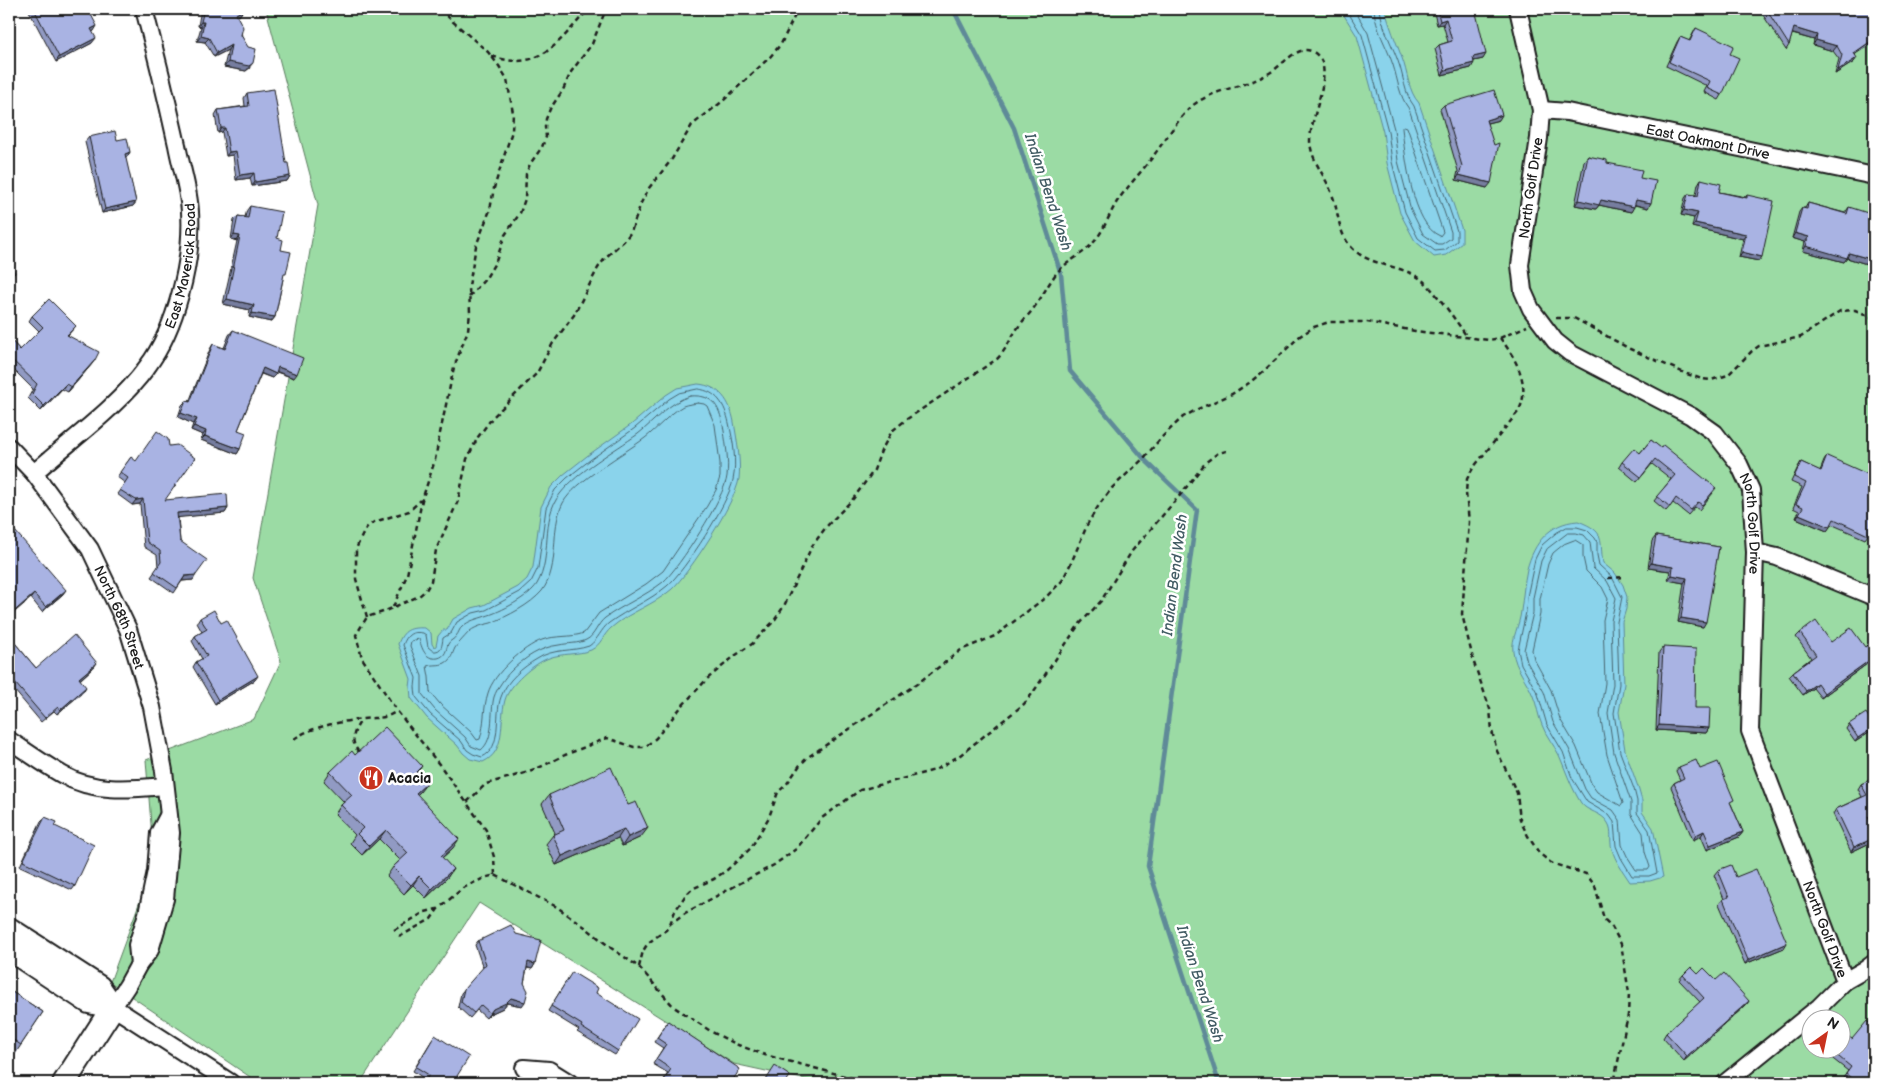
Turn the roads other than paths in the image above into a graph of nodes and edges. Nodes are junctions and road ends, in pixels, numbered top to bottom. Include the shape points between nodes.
1 (144, 9) edge
2 (1518, 9) edge
3 (1541, 110) junction
4 (1874, 176) edge
5 (9, 447) edge
6 (34, 472) junction
7 (1755, 552) junction
8 (1874, 596) edge
9 (9, 740) edge
10 (165, 786) junction
11 (9, 929) edge
12 (9, 949) edge
13 (1874, 963) edge
14 (1845, 981) junction
15 (113, 1007) junction
16 (524, 1068) dead end
17 (64, 1083) edge
18 (231, 1083) edge
19 (570, 1083) edge
20 (1726, 1083) edge

1 - 6 street, East Maverick Road via 161,72 190,212 189,249 179,301 148,366 121,398
2 - 3 street, North Golf Drive
3 - 4 street, East Oakmont Drive via 1567,112
3 - 7 street, North Golf Drive via 1520,265 1523,291 1531,309 1555,341 1570,352 1691,416 1715,434 1739,464 1750,490
5 - 6 street, North 68th Street
6 - 10 street, North 68th Street via 90,549 128,629 152,707
7 - 8 street
7 - 14 street, North Golf Drive via 1750,731
9 - 10 street via 65,776 86,784 124,789
10 - 15 street, North 68th Street via 171,833 164,899 150,950
11 - 15 street via 98,987
12 - 15 street via 89,1002
13 - 14 street
14 - 20 street, North Golf Drive via 1819,1007
15 - 17 street
15 - 18 street
16 - 19 street via 549,1070

